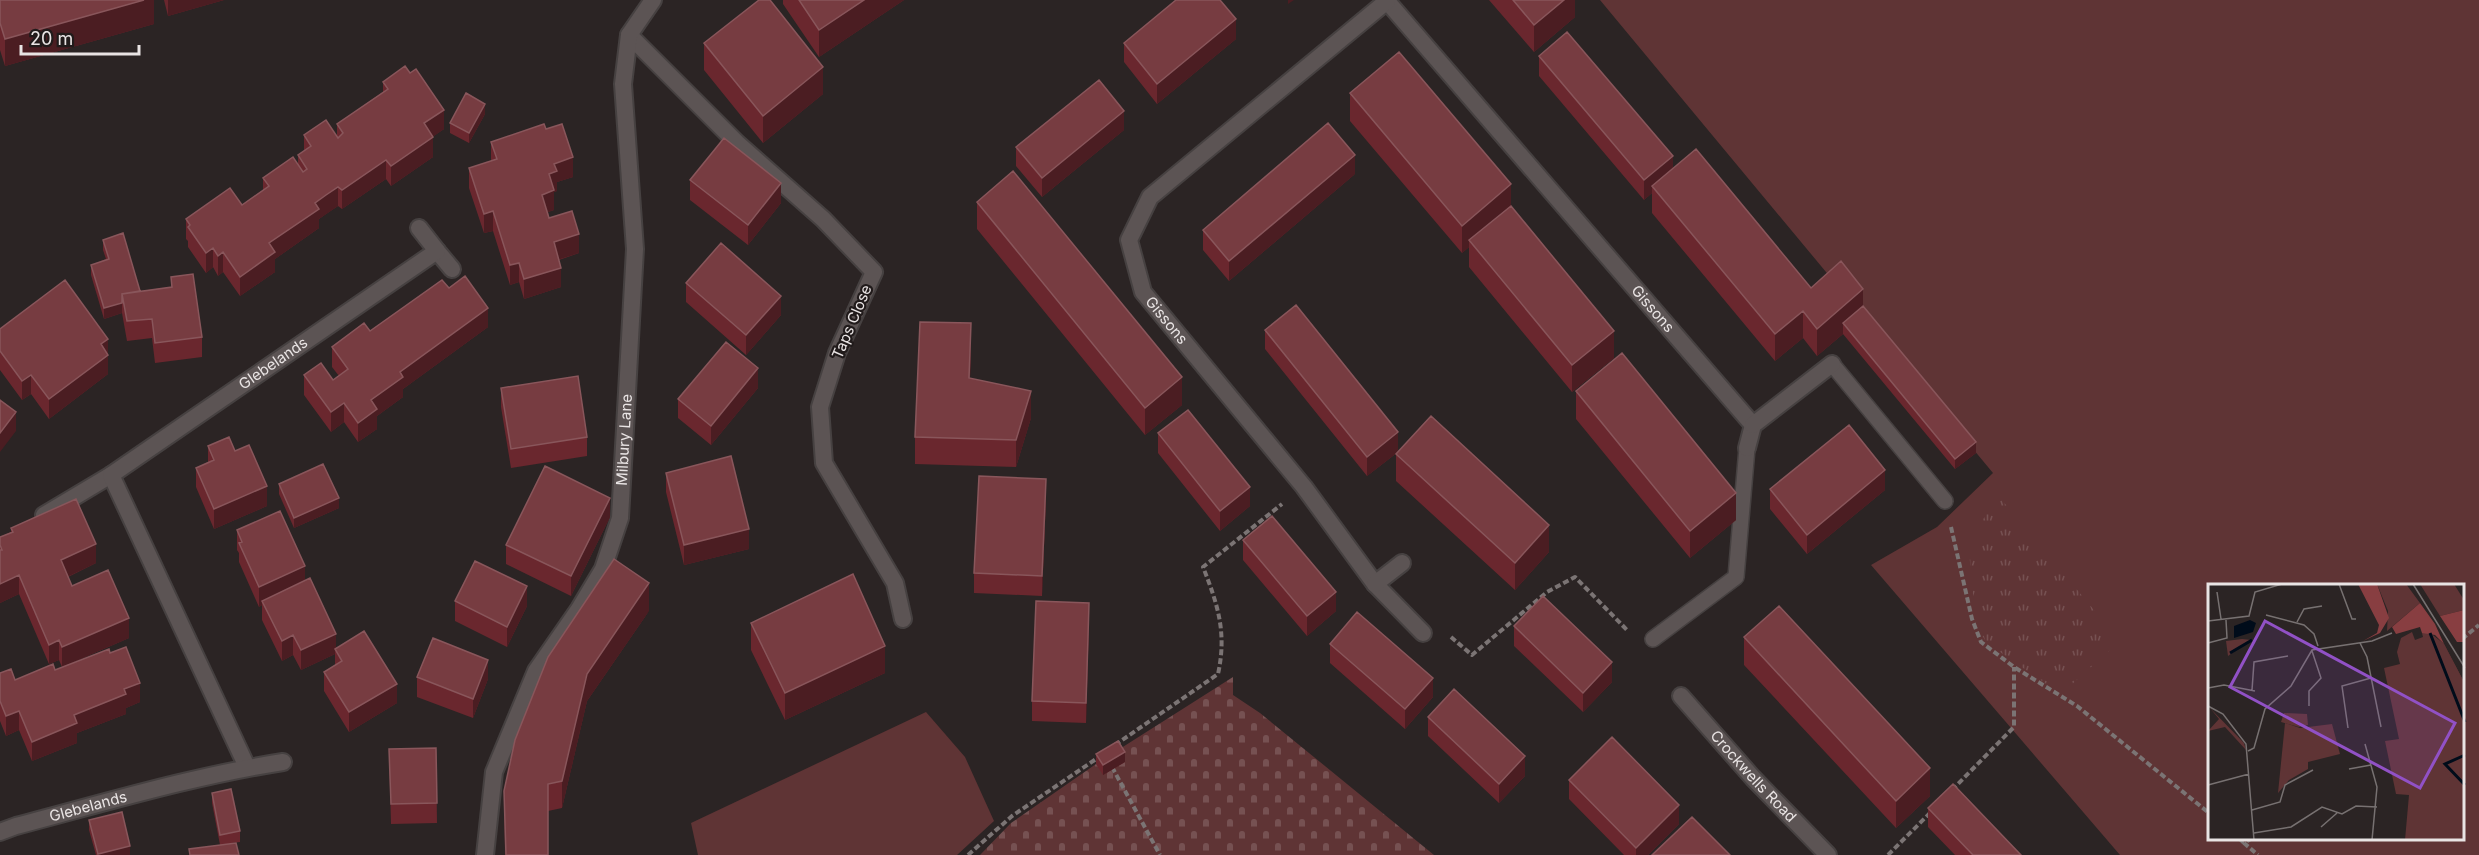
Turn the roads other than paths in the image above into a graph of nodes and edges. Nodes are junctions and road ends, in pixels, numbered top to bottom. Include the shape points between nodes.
1 (653, 0) edge
2 (1387, 0) edge
3 (629, 35) junction
4 (419, 228) dead end
5 (437, 251) junction
6 (452, 269) dead end
7 (1832, 364) joint
8 (1753, 425) junction
9 (1747, 448) joint
10 (111, 475) junction
11 (1945, 501) road end
12 (44, 515) edge
13 (1402, 563) dead end
14 (1375, 584) junction
15 (903, 619) dead end
16 (1423, 633) road end
17 (1653, 639) road end
18 (1681, 696) dead end
19 (283, 762) dead end
20 (247, 767) junction
21 (0, 832) edge
22 (485, 855) edge
23 (1828, 855) edge

1 - 3 street, Milbury Lane
2 - 8 street, Gissons
2 - 14 street, Gissons via 1150,197 1129,240 1143,292 1304,487
3 - 15 street, Taps Close via 874,272 837,352 820,407 824,464 895,583
3 - 22 street, Milbury Lane via 623,84 635,249 620,518 603,568 536,671 494,772
4 - 5 street
5 - 6 street
5 - 10 street, Glebelands
7 - 8 street
7 - 11 lane
8 - 9 street
9 - 17 lane via 1736,577
10 - 12 street, Glebelands
10 - 20 street
13 - 14 street
14 - 16 street, Gissons
18 - 23 street, Crockwells Road
19 - 20 street, Glebelands
20 - 21 street, Glebelands

